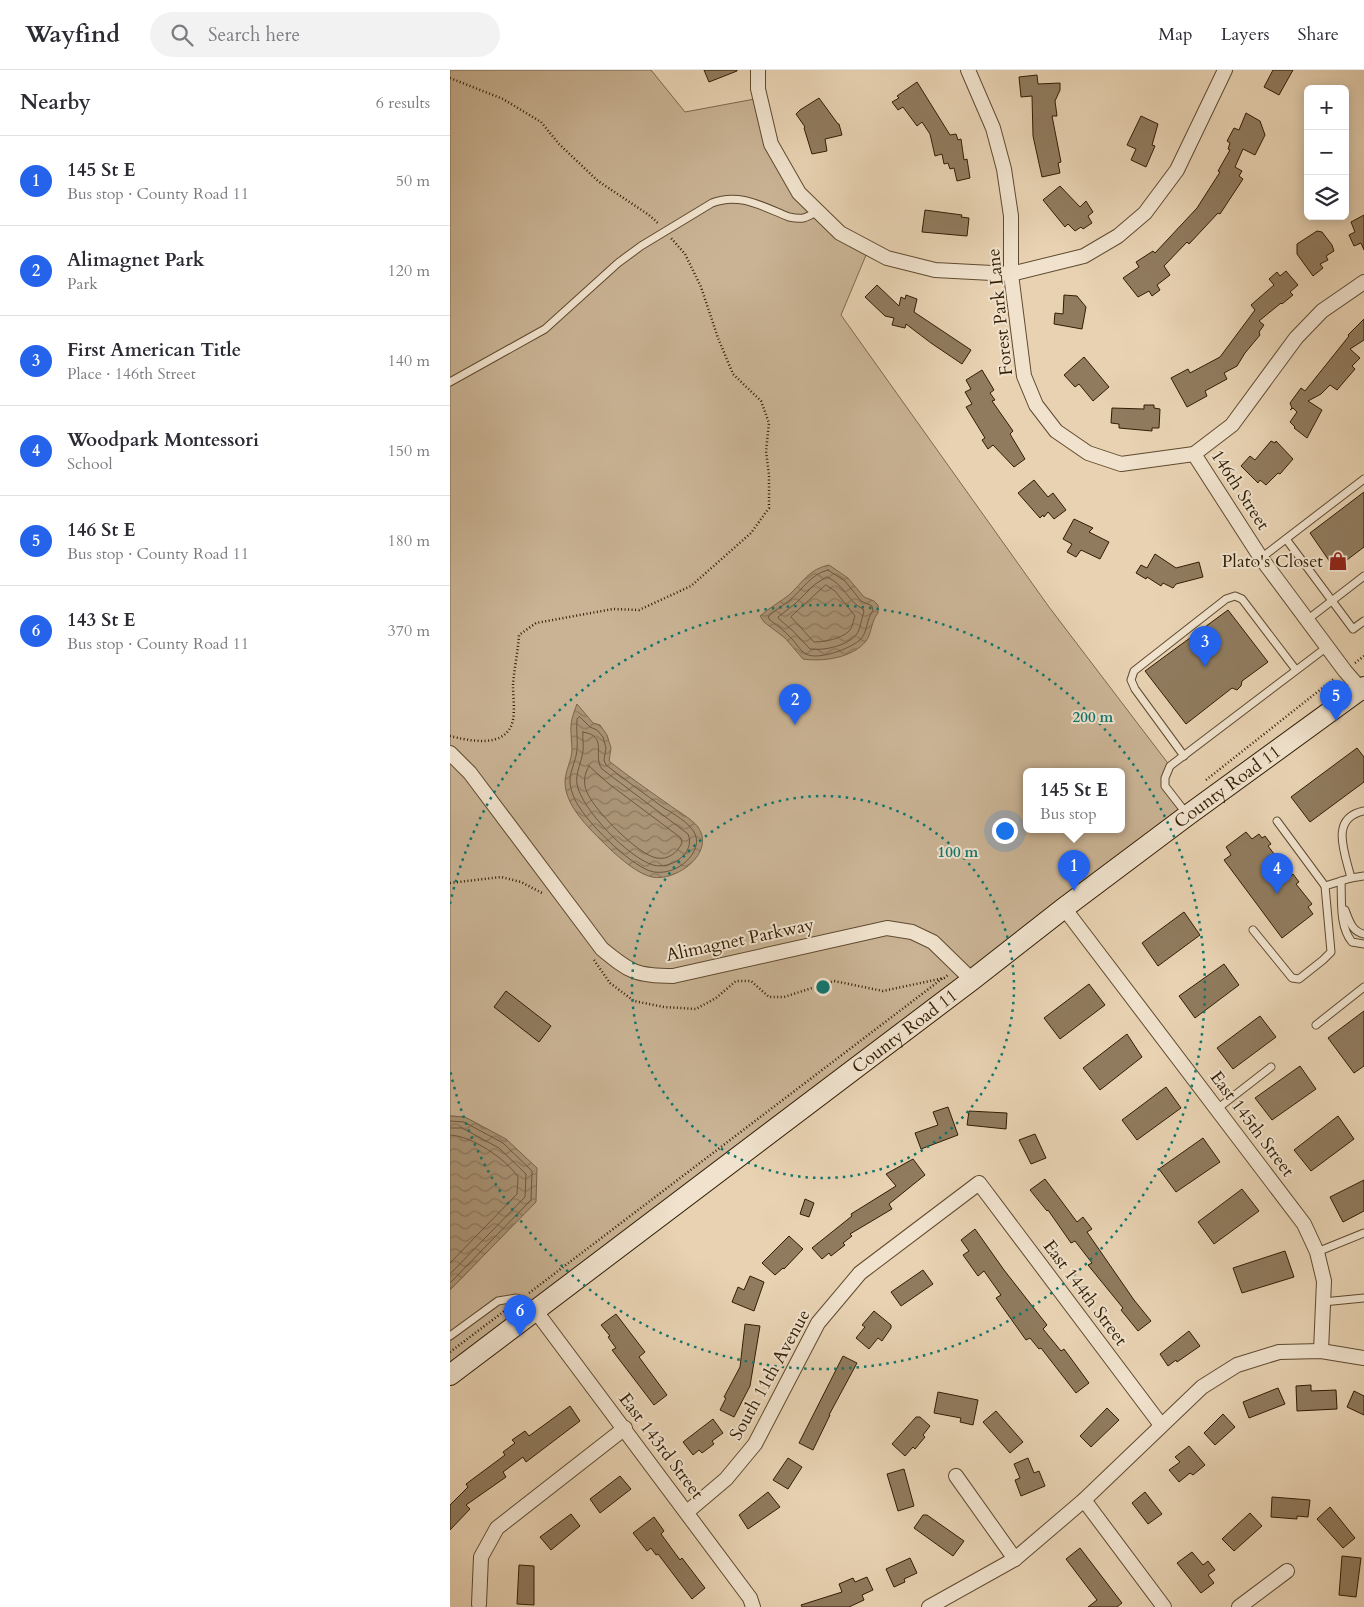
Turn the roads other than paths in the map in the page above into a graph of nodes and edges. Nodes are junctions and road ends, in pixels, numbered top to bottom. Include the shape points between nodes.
1 (758, 70) edge
2 (968, 70) edge
3 (1225, 70) edge
4 (818, 211) junction
5 (1011, 274) junction
6 (1364, 282) edge
7 (450, 382) edge
8 (1194, 454) junction
9 (1364, 479) edge
10 (1286, 539) junction
11 (1261, 558) junction
12 (1364, 576) edge
13 (1332, 601) junction
14 (1307, 620) junction
15 (1364, 621) edge
16 (1327, 648) junction
17 (1296, 670) junction
18 (1364, 690) edge
19 (450, 753) edge
20 (1184, 756) junction
21 (1364, 811) edge
22 (1188, 816) junction
23 (1277, 821) dead end
24 (1364, 876) edge
25 (1351, 878) junction
26 (1341, 881) junction
27 (1325, 886) junction
28 (1343, 905) junction
29 (1064, 908) junction
30 (1253, 930) dead end
31 (1364, 934) edge
32 (1364, 944) edge
33 (966, 973) junction
34 (1364, 988) edge
35 (1316, 1025) dead end
36 (1271, 1067) dead end
37 (1216, 1109) junction
38 (979, 1183) joint
39 (1364, 1233) edge
40 (1317, 1252) junction
41 (1364, 1298) edge
42 (1323, 1302) junction
43 (528, 1305) junction
44 (450, 1336) edge
45 (1321, 1351) junction
46 (1364, 1358) edge
47 (450, 1375) edge
48 (1161, 1425) junction
49 (625, 1428) junction
50 (956, 1476) dead end
51 (1084, 1500) junction
52 (687, 1512) junction
53 (1015, 1559) junction
54 (1287, 1571) dead end
55 (476, 1606) edge
56 (935, 1606) edge
57 (753, 1607) edge
58 (1164, 1607) edge
59 (1239, 1607) edge

1 - 4 street via 758,89 771,144 800,193
2 - 5 street, Forest Park Lane via 992,128 1004,169 1011,216
3 - 5 street via 1177,170 1145,213 1118,236 1084,256
4 - 5 street via 840,233 887,258 935,270
4 - 7 lane via 798,219 736,198 723,198 712,203 618,263 545,329
5 - 8 street, Forest Park Lane via 1024,376 1036,405 1056,431 1088,452 1121,464
6 - 8 street via 1322,311 1296,338 1232,425
8 - 11 street, 146th Street
9 - 10 lane
10 - 11 lane
10 - 13 lane
11 - 14 street, 146th Street
12 - 13 lane
13 - 14 lane
13 - 15 lane via 1353,629
14 - 16 street, 146th Street
16 - 17 lane
16 - 18 street, 146th Street
17 - 20 lane
17 - 20 lane via 1242,599 1235,596 1226,599 1134,671 1131,680
18 - 22 street, County Road 11
19 - 33 street, Alimagnet Parkway via 470,773 602,948 625,968 649,976 673,976 886,928 912,932 934,942
20 - 22 lane via 1170,766 1165,786
21 - 25 lane via 1348,817 1343,823 1342,841
22 - 29 street, County Road 11
23 - 27 lane
24 - 25 lane
25 - 26 lane
26 - 27 lane
26 - 28 lane
27 - 30 lane via 1330,952 1299,979 1292,978
28 - 31 lane via 1352,926
28 - 32 lane via 1346,933 1352,942
29 - 33 street, County Road 11
29 - 37 street, East 145th Street
33 - 43 street, County Road 11
34 - 35 lane
36 - 37 lane
37 - 40 street, East 145th Street via 1304,1224
38 - 48 street, East 144th Street
38 - 52 street, South 11th Avenue via 860,1273 818,1323 755,1444 726,1479
39 - 40 lane
40 - 42 street, East 145th Street via 1324,1281
41 - 42 lane
42 - 45 street, East 145th Street
43 - 44 lane via 508,1298 498,1300
43 - 47 street, County Road 11
43 - 49 street, East 143rd Street
45 - 46 street
45 - 48 street via 1279,1352 1237,1365 1202,1387
48 - 51 street
49 - 52 street, East 143rd Street
49 - 55 street via 497,1528 481,1557
50 - 53 street
51 - 53 street
51 - 58 street
52 - 57 street, East 143rd Street via 750,1598
53 - 56 street
54 - 59 street

